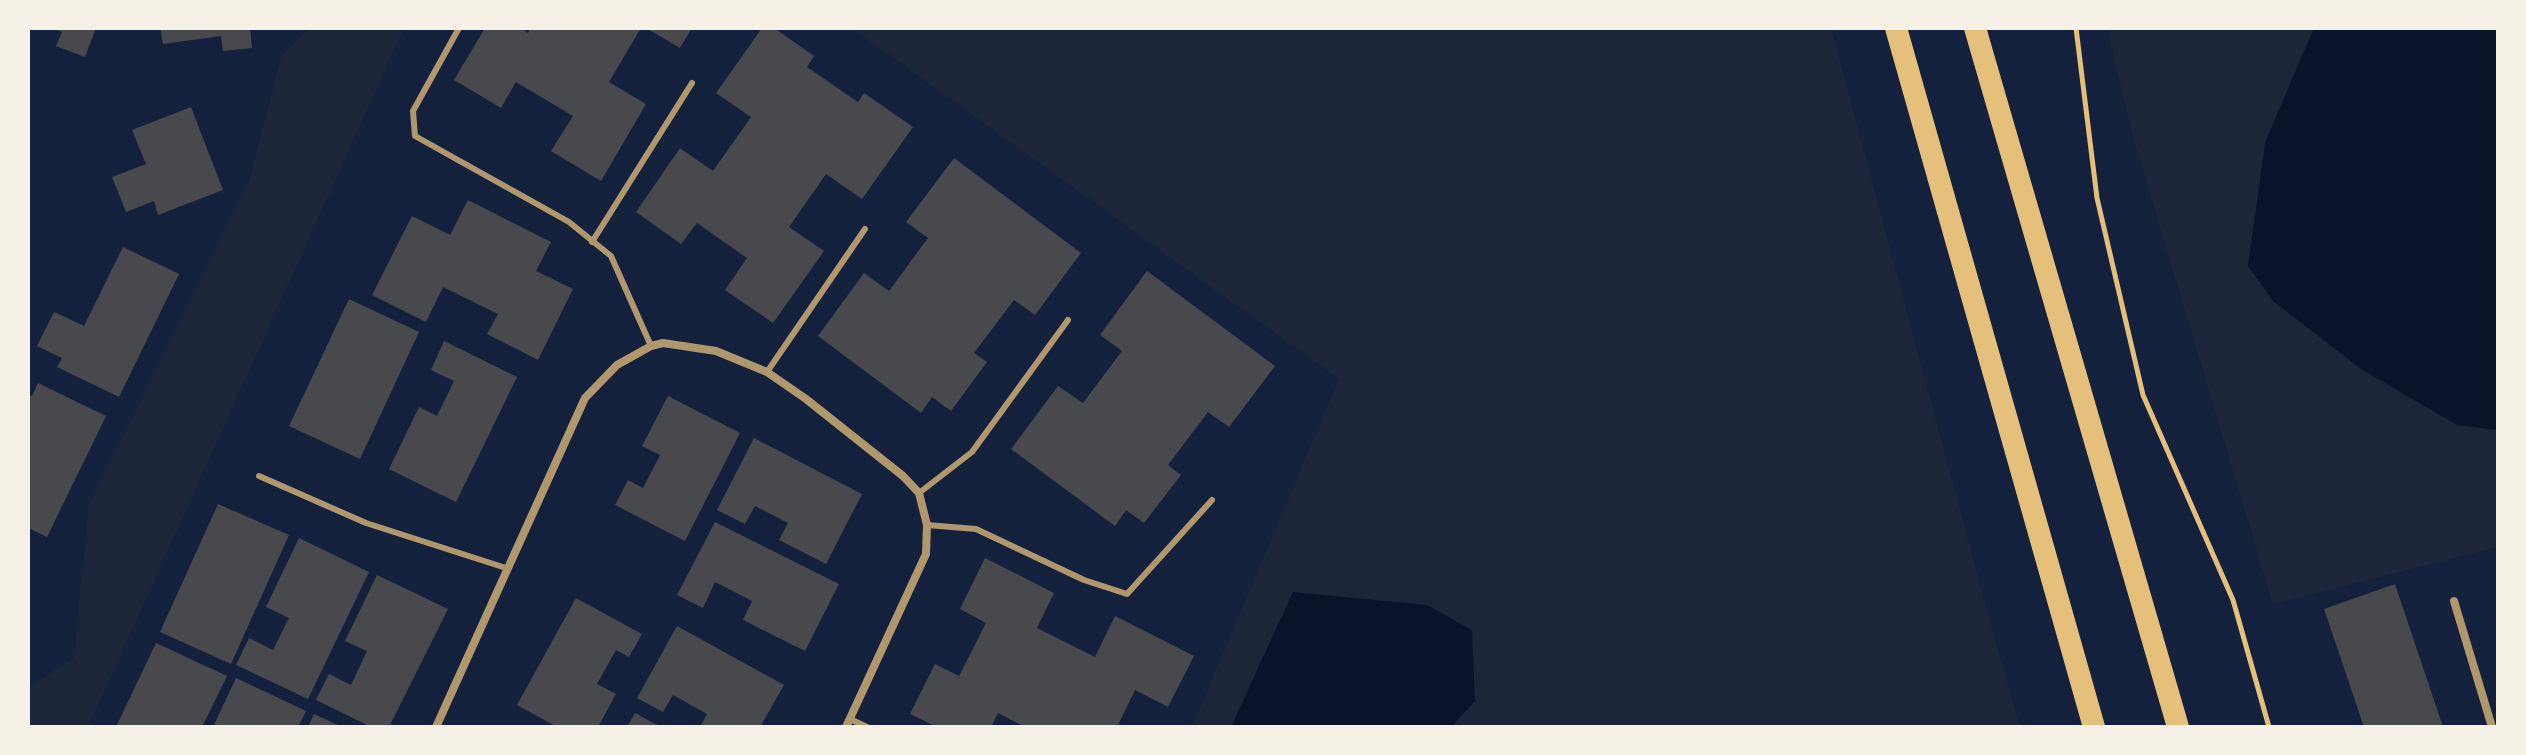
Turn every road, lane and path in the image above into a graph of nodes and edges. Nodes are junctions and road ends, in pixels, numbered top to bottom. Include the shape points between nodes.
1 (459, 28) edge
2 (1896, 28) edge
3 (1975, 28) edge
4 (2076, 28) edge
5 (692, 83) dead end
6 (865, 229) dead end
7 (592, 242) junction
8 (1068, 320) dead end
9 (651, 346) junction
10 (767, 372) junction
11 (259, 476) dead end
12 (919, 493) junction
13 (1212, 500) dead end
14 (927, 525) junction
15 (506, 568) junction
16 (2454, 601) dead end
17 (848, 723) edge
18 (436, 727) edge
19 (867, 727) edge
20 (2094, 727) edge
21 (2178, 727) edge
22 (2269, 727) edge
23 (2492, 727) edge

1 - 7 lane via 413,111 415,136 569,222
2 - 20 highway
3 - 21 highway
4 - 22 path via 2097,198 2143,395 2233,600
5 - 7 lane
6 - 10 lane
7 - 9 lane via 611,256
8 - 12 lane via 972,452
9 - 10 street via 716,351
9 - 15 street via 617,365 585,398
10 - 12 street
11 - 15 lane via 366,523
12 - 14 street
13 - 14 lane via 1127,594 1084,580 976,529
14 - 17 street via 926,554
15 - 18 street
16 - 23 street
17 - 19 lane

